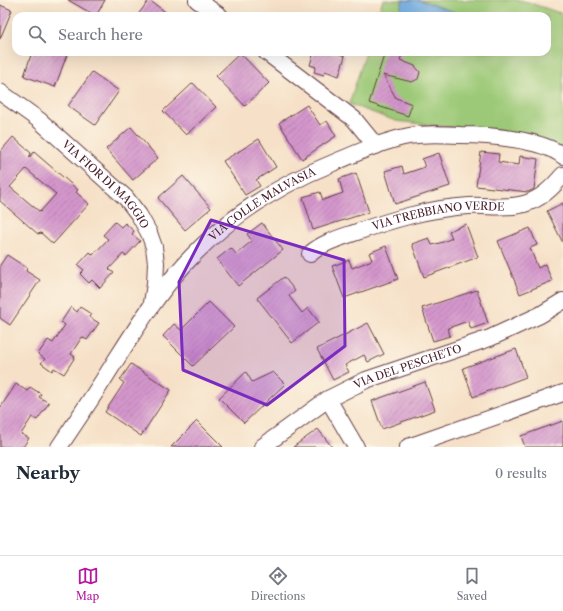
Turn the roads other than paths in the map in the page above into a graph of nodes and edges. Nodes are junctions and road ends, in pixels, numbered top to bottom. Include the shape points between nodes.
1 (197, 0) edge
2 (214, 12) edge
3 (271, 56) edge
4 (0, 92) edge
5 (376, 146) junction
6 (563, 156) edge
7 (563, 175) edge
8 (310, 254) dead end
9 (563, 301) edge
10 (151, 306) junction
11 (563, 393) edge
12 (328, 399) junction
13 (59, 447) edge
14 (262, 447) edge
15 (356, 447) edge
16 (408, 447) edge

1 - 2 street
3 - 5 street via 354,119
4 - 10 street, VIA FIOR DI MAGGIO via 39,120 126,198 139,215 154,247 155,284
5 - 6 street, VIA COLLE MALVASIA via 409,136 478,135 536,143
5 - 10 street, VIA COLLE MALVASIA via 314,171 263,198 196,252
7 - 8 street, VIA TREBBIANO VERDE via 550,190 524,204 447,208 406,216 337,239 316,248
9 - 12 street, VIA DEL PESCHETO via 490,338 366,380
10 - 13 street, VIA COLLE MALVASIA
11 - 16 street
12 - 14 street, VIA DEL PESCHETO
12 - 15 street

